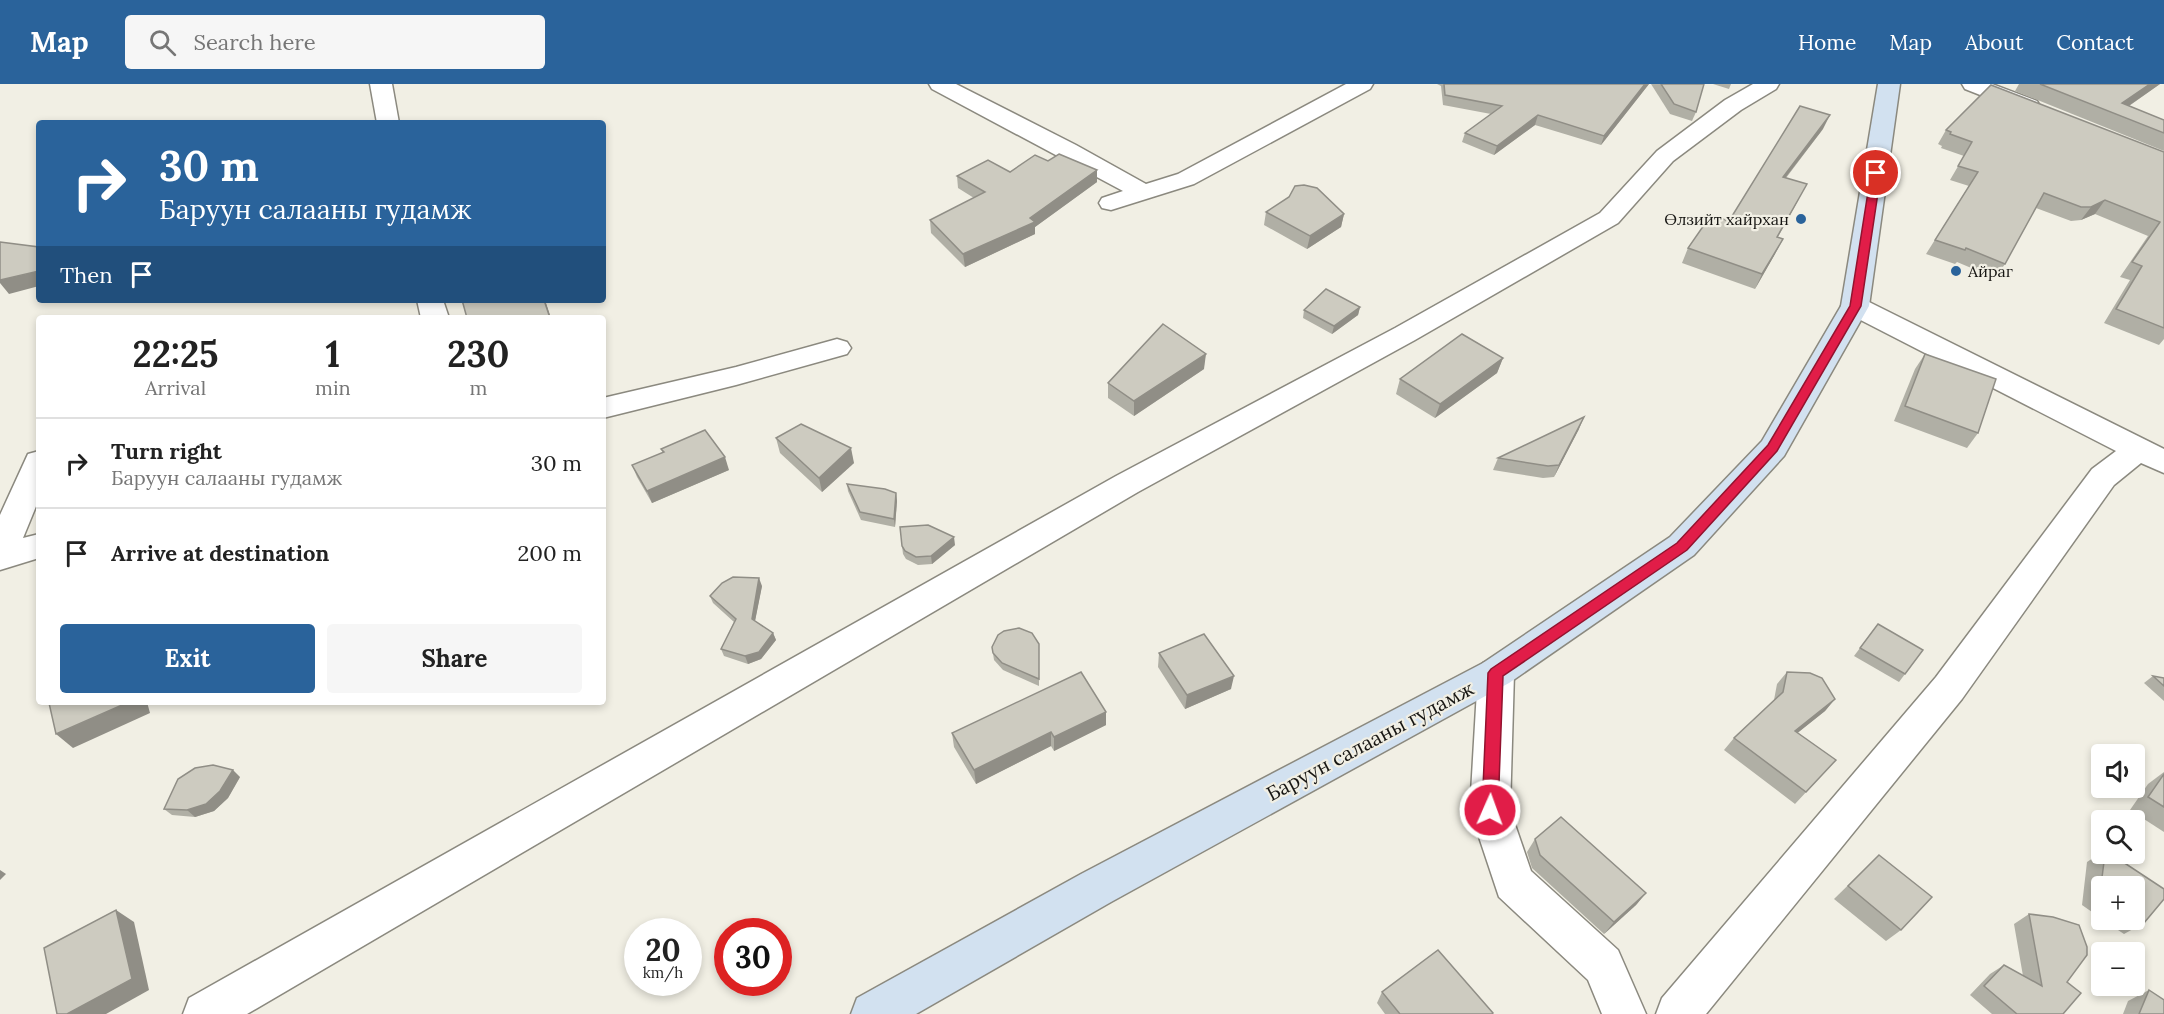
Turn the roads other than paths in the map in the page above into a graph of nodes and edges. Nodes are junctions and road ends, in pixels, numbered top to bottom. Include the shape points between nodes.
1 (381, 84) edge
2 (940, 84) edge
3 (1362, 84) edge
4 (1768, 84) edge
5 (1889, 84) edge
6 (1973, 84) edge
7 (2048, 114) edge
8 (387, 120) edge
9 (1143, 193) junction
10 (1111, 203) dead end
11 (1855, 306) junction
12 (837, 348) dead end
13 (606, 407) edge
14 (2150, 455) edge
15 (36, 469) edge
16 (36, 547) edge
17 (0, 555) edge
18 (1496, 673) junction
19 (205, 1014) edge
20 (873, 1014) edge
21 (1624, 1014) edge
22 (1678, 1014) edge

1 - 8 street
2 - 9 street via 1102,167
3 - 9 street via 1186,179
4 - 19 street via 1665,156 1608,218 1405,334 1127,484
5 - 11 main road, Баруун салааны гудамж
6 - 7 street
9 - 10 street
11 - 14 street
11 - 18 main road, Баруун салааны гудамж via 1773,448 1682,546
12 - 13 street
14 - 22 street via 2124,462 2103,477 1949,688
15 - 17 street
16 - 17 street
18 - 20 main road, Баруун салааны гудамж via 1096,888
18 - 21 street via 1490,810 1514,883 1602,965

